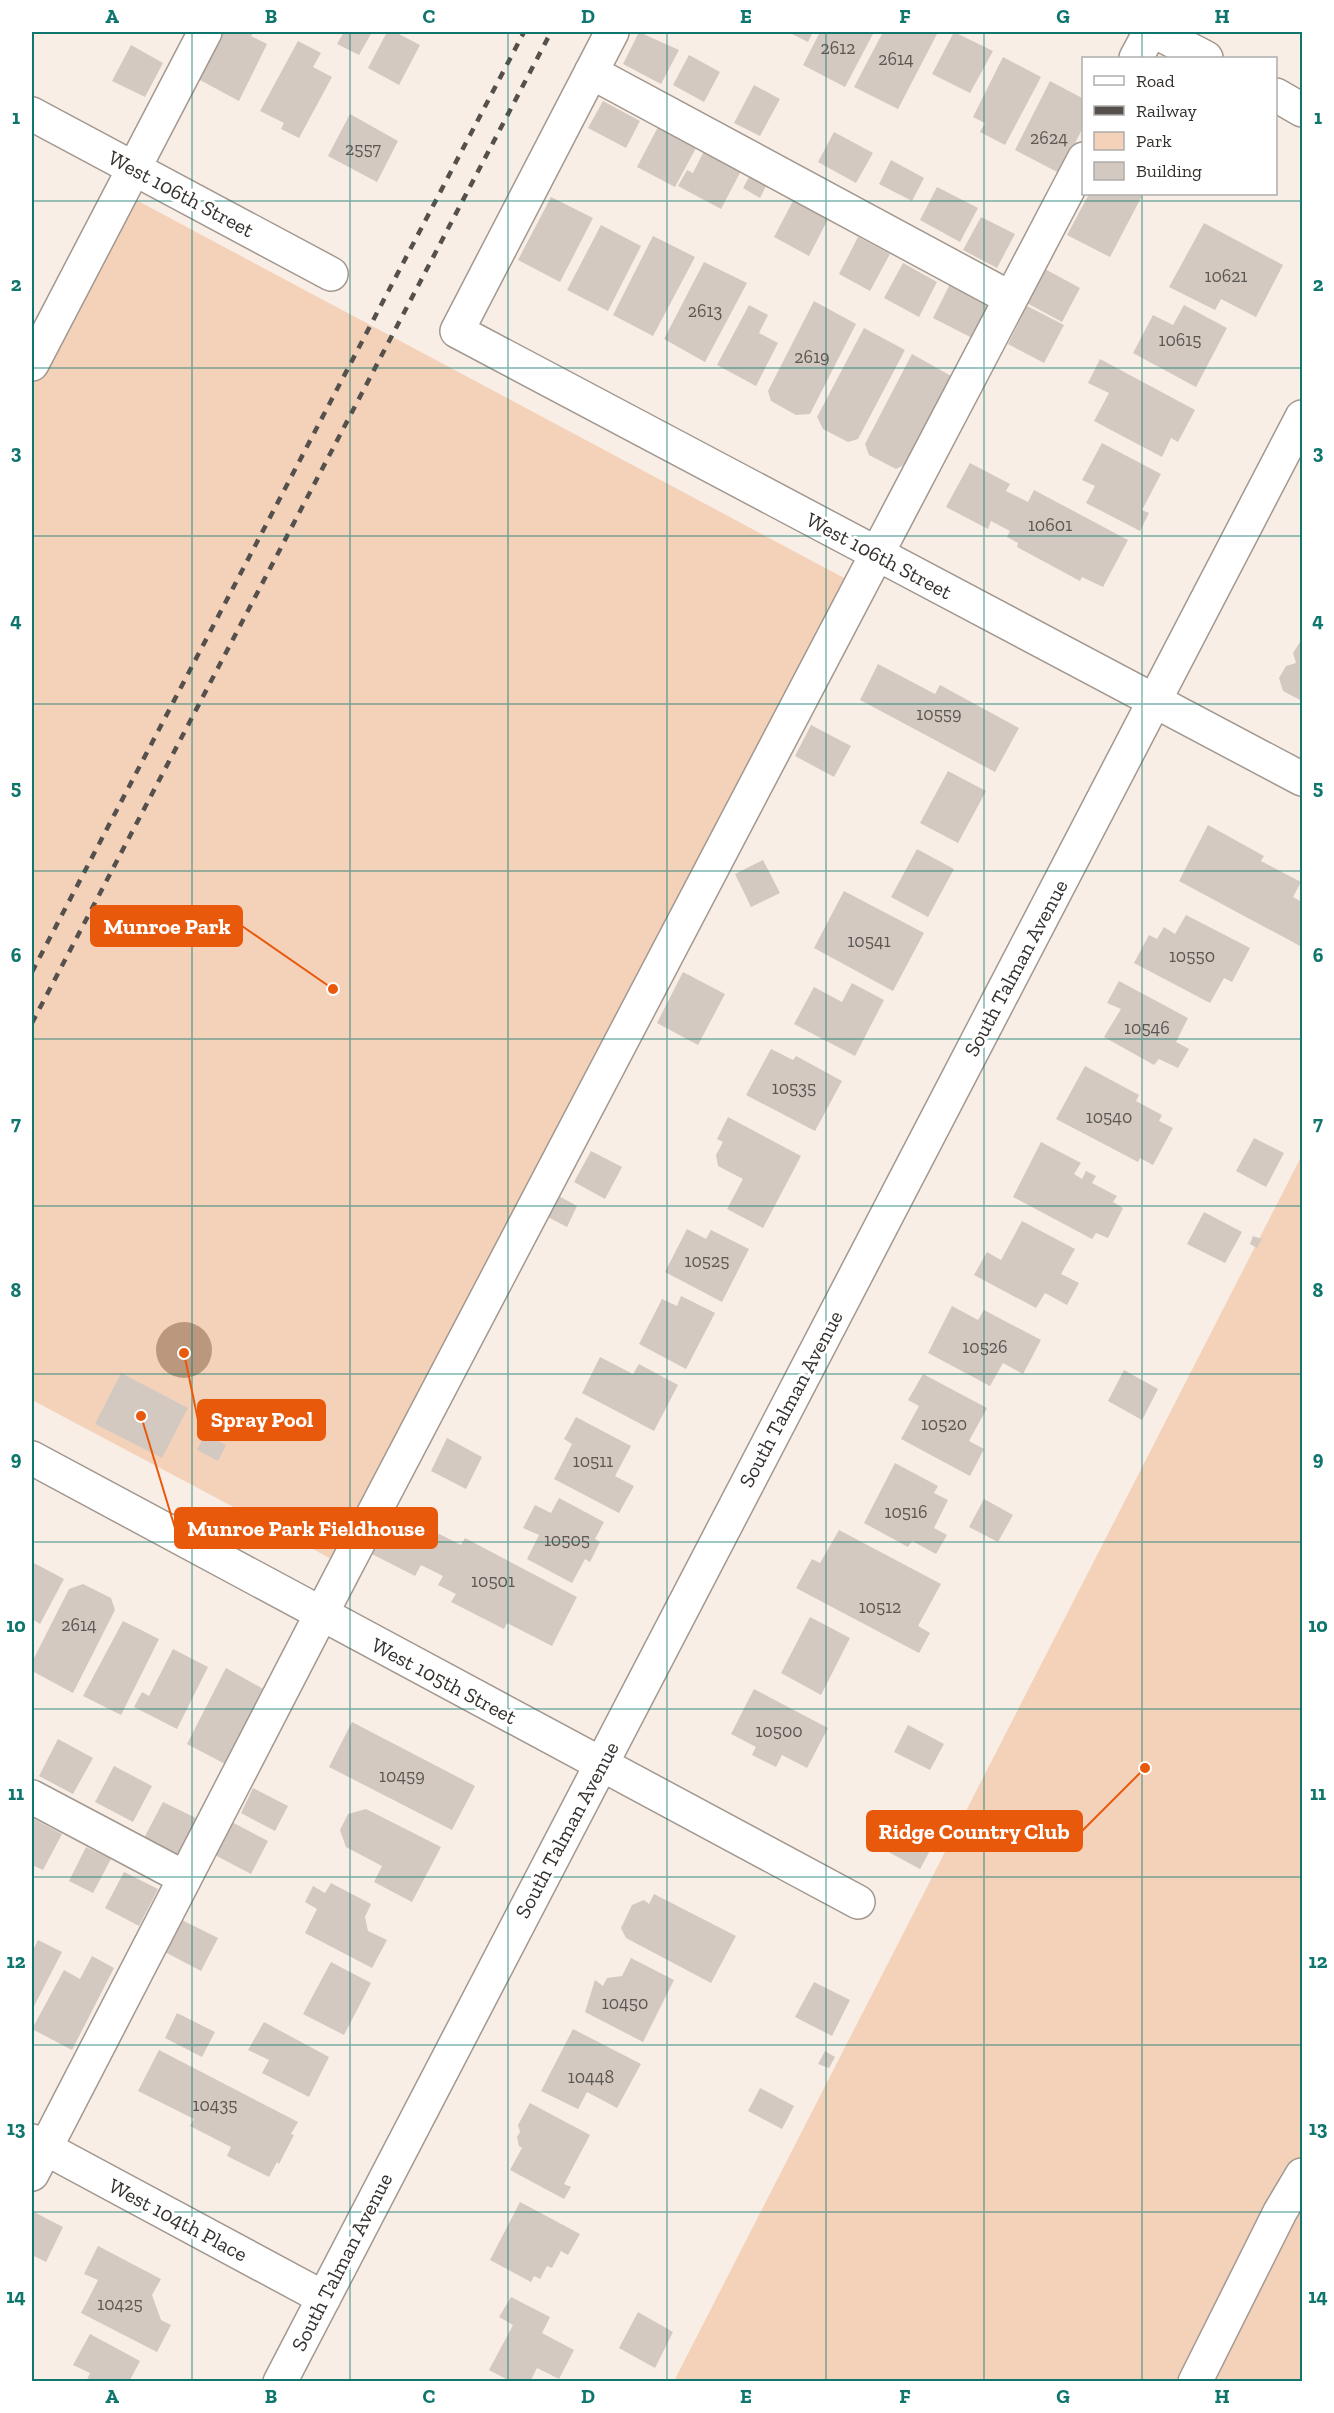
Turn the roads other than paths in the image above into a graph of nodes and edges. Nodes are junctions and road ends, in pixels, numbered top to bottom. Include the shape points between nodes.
1 (205, 32) edge
2 (612, 32) edge
3 (1150, 32) edge
4 (1156, 32) edge
5 (1137, 57) edge
6 (1204, 57) edge
7 (591, 72) junction
8 (1277, 96) edge
9 (1302, 110) edge
10 (32, 114) edge
11 (1082, 161) edge
12 (134, 169) junction
13 (331, 274) dead end
14 (1010, 298) junction
15 (32, 364) edge
16 (1302, 417) edge
17 (876, 554) junction
18 (1154, 702) junction
19 (1302, 779) edge
20 (32, 1458) edge
21 (321, 1615) junction
22 (601, 1765) junction
23 (32, 1797) edge
24 (185, 1878) junction
25 (858, 1902) dead end
26 (36, 2154) edge
27 (1302, 2175) edge
28 (324, 2298) junction
29 (280, 2382) edge
30 (1196, 2382) edge

1 - 12 street
2 - 7 street
3 - 5 street
4 - 6 street
7 - 14 street
7 - 17 street, West 106th Street via 457,331
8 - 9 street
10 - 12 street, West 106th Street
11 - 14 street
12 - 13 street, West 106th Street
12 - 15 street
14 - 17 street
16 - 18 street, South Talman Avenue
17 - 18 street, West 106th Street
17 - 21 street
18 - 19 street, West 106th Street
18 - 22 street, South Talman Avenue
20 - 21 street, West 105th Street
21 - 22 street, West 105th Street
21 - 24 street
22 - 25 street, West 105th Street
22 - 28 street, South Talman Avenue
23 - 24 street
24 - 26 street
26 - 28 street, West 104th Place
27 - 30 street
28 - 29 street, South Talman Avenue

